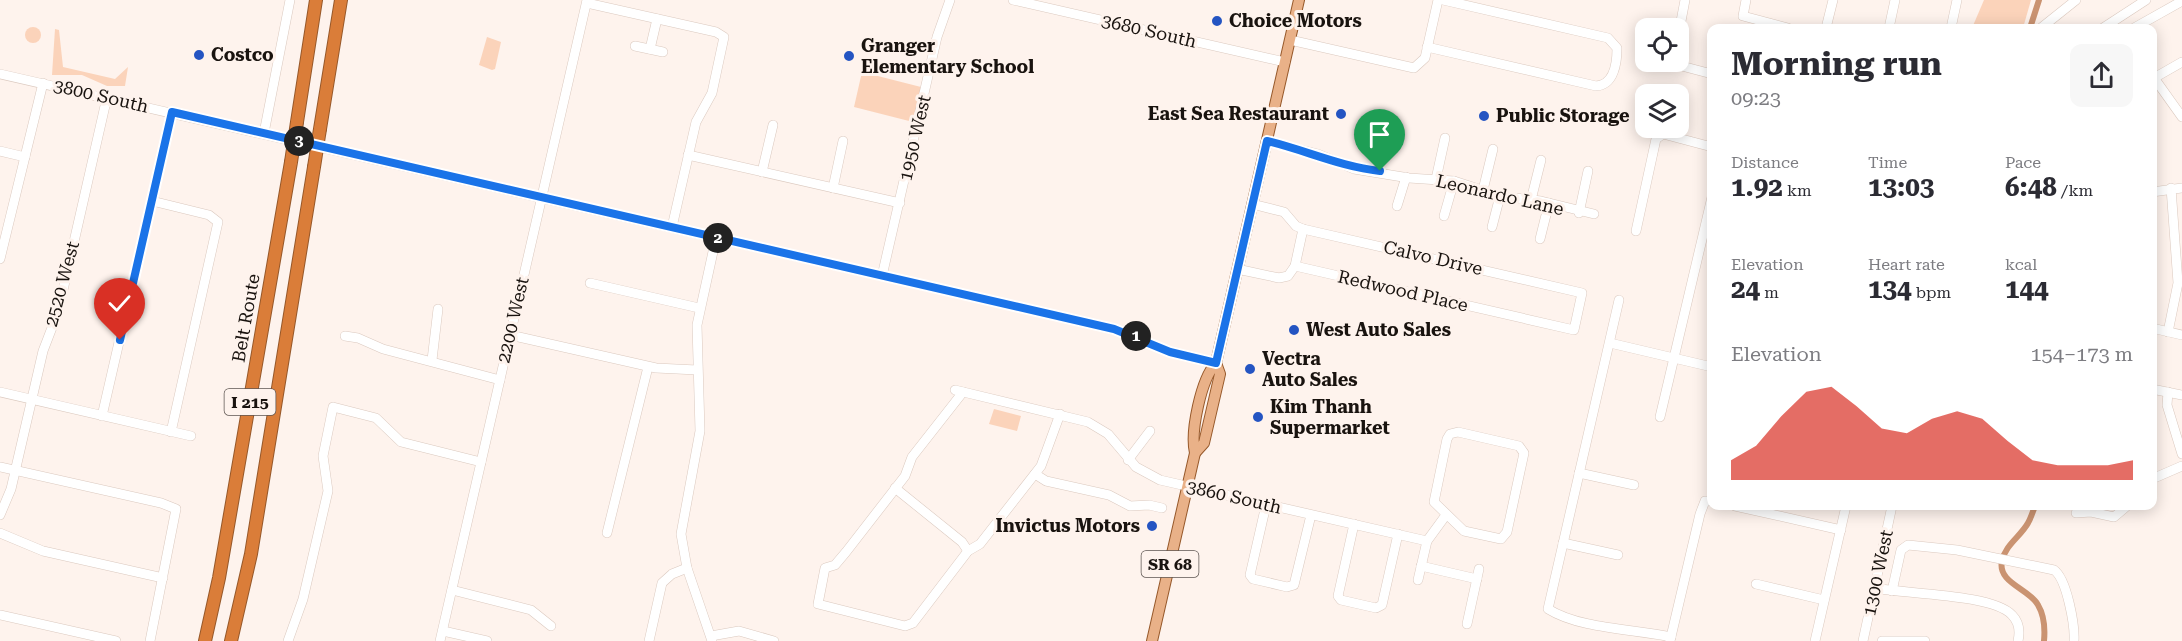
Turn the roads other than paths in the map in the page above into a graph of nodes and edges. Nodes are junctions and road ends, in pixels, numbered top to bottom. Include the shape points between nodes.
1 (290, 0) edge
2 (316, 0) edge
3 (341, 0) edge
4 (950, 0) edge
5 (1013, 0) edge
6 (1299, 0) edge
7 (1438, 0) edge
8 (1443, 0) edge
9 (1684, 0) edge
10 (1746, 0) edge
11 (1833, 0) edge
12 (1895, 0) edge
13 (1958, 0) edge
14 (2146, 0) edge
15 (2074, 1) edge
16 (2182, 1) edge
17 (587, 2) edge
18 (1681, 18) edge
19 (657, 19) junction
20 (1773, 24) edge
21 (1827, 24) edge
22 (1890, 24) edge
23 (1952, 24) edge
24 (2046, 24) edge
25 (2109, 24) edge
26 (2141, 24) edge
27 (1290, 40) junction
28 (635, 46) dead end
29 (1427, 47) junction
30 (650, 49) junction
31 (663, 52) dead end
32 (1285, 62) junction
33 (2182, 62) edge
34 (1689, 67) edge
35 (1707, 73) edge
36 (0, 74) edge
37 (2157, 74) edge
38 (2157, 82) edge
39 (43, 83) junction
40 (107, 97) junction
41 (172, 112) junction
42 (2182, 117) edge
43 (773, 125) dead end
44 (264, 134) junction
45 (1445, 138) dead end
46 (843, 141) dead end
47 (1267, 141) junction
48 (1707, 146) edge
49 (1493, 149) dead end
50 (0, 151) edge
51 (688, 155) junction
52 (25, 157) junction
53 (1541, 160) dead end
54 (1588, 171) dead end
55 (762, 172) junction
56 (1406, 177) junction
57 (1436, 179) junction
58 (1454, 181) junction
59 (833, 188) junction
60 (2171, 188) junction
61 (2182, 188) edge
62 (1483, 190) junction
63 (2157, 191) edge
64 (1500, 196) junction
65 (541, 197) junction
66 (1532, 200) junction
67 (152, 201) junction
68 (900, 203) junction
69 (1549, 203) junction
70 (1252, 204) junction
71 (1397, 207) dead end
72 (1579, 213) junction
73 (1594, 214) dead end
74 (1444, 216) dead end
75 (1707, 219) edge
76 (672, 227) junction
77 (1492, 227) dead end
78 (1303, 229) junction
79 (1636, 231) dead end
80 (716, 238) junction
81 (1540, 239) dead end
82 (0, 259) edge
83 (1294, 266) junction
84 (1238, 269) junction
85 (882, 276) junction
86 (590, 283) dead end
87 (1619, 300) dead end
88 (699, 308) junction
89 (438, 309) dead end
90 (2157, 329) edge
91 (1574, 330) joint
92 (2168, 332) junction
93 (510, 335) junction
94 (2182, 335) edge
95 (345, 336) dead end
96 (1610, 343) junction
97 (1675, 358) junction
98 (432, 360) junction
99 (1216, 363) junction
100 (1707, 366) edge
101 (648, 367) junction
102 (697, 370) junction
103 (500, 380) junction
104 (2157, 389) edge
105 (0, 392) edge
106 (2168, 392) junction
107 (2182, 395) edge
108 (32, 400) junction
109 (1060, 414) junction
110 (102, 416) junction
111 (1660, 417) dead end
112 (1150, 431) dead end
113 (171, 432) junction
114 (191, 436) dead end
115 (2182, 454) edge
116 (1128, 460) junction
117 (481, 462) junction
118 (0, 466) edge
119 (2182, 466) edge
120 (16, 470) junction
121 (1580, 473) junction
122 (1035, 474) junction
123 (2157, 477) edge
124 (1634, 485) dead end
125 (1187, 487) junction
126 (895, 488) junction
127 (1707, 503) edge
128 (1266, 505) junction
129 (1162, 508) dead end
130 (1753, 510) edge
131 (1845, 510) edge
132 (1891, 510) edge
133 (2122, 510) edge
134 (2076, 513) dead end
135 (1311, 514) junction
136 (0, 515) edge
137 (1448, 517) junction
138 (1354, 525) junction
139 (1841, 530) junction
140 (0, 533) edge
141 (607, 533) dead end
142 (1398, 534) junction
143 (1427, 541) junction
144 (1563, 543) junction
145 (968, 550) junction
146 (1618, 555) dead end
147 (1421, 566) junction
148 (687, 568) junction
149 (163, 578) junction
150 (1418, 580) dead end
151 (1756, 584) dead end
152 (1875, 588) junction
153 (452, 590) junction
154 (1892, 591) junction
155 (1824, 600) junction
156 (0, 615) edge
157 (1467, 624) dead end
158 (551, 626) dead end
159 (443, 631) junction
160 (712, 638) edge
161 (1671, 639) edge
162 (116, 641) edge
163 (150, 641) edge
164 (205, 641) edge
165 (231, 641) edge
166 (289, 641) edge
167 (440, 641) edge
168 (487, 641) edge
169 (649, 641) edge
170 (774, 641) edge
171 (1152, 641) edge
172 (1815, 641) edge
173 (1863, 641) edge
174 (1882, 641) edge
175 (1925, 641) edge
176 (2018, 641) edge
177 (2074, 641) edge

1 - 44 street
2 - 164 highway, Belt Route / I 215, bridge via 291,162
3 - 165 highway, I 215, bridge via 250,554
4 - 68 street, 1950 West via 937,37
5 - 32 street, 3680 South
6 - 27 main road, SR 68
7 - 29 street
8 - 29 street via 1608,38 1617,53 1612,77 1601,86
9 - 18 street
10 - 20 street via 1743,16
11 - 21 street
12 - 22 street
13 - 23 street
14 - 25 street
15 - 24 street
16 - 26 street
17 - 19 street
17 - 65 street, 2200 West
19 - 30 street
19 - 51 street via 724,37 712,93 696,122
27 - 29 street via 1409,68 1422,63
27 - 32 main road, SR 68
28 - 30 street
30 - 31 street
32 - 47 main road, SR 68
33 - 37 street
34 - 35 street
36 - 39 street, 3800 South
38 - 42 street
39 - 40 street, 3800 South
39 - 52 street
40 - 41 street, 3800 South
40 - 108 street, 2520 West via 58,312 43,351
41 - 44 street, 3800 South
41 - 67 street
43 - 55 street
44 - 65 street, 3800 South
45 - 57 street
46 - 59 street
47 - 56 street, Leonardo Lane via 1318,154 1354,169
47 - 70 main road, SR 68
48 - 79 street via 1663,134 1656,139
49 - 62 street
50 - 52 street
51 - 55 street
51 - 76 street
52 - 82 street
53 - 66 street
54 - 72 street
55 - 59 street
56 - 57 street, Leonardo Lane
56 - 71 street
57 - 58 street, Leonardo Lane
58 - 62 street, Leonardo Lane
58 - 74 street
59 - 68 street
60 - 61 street
60 - 63 street
60 - 92 street via 2178,283
62 - 64 street, Leonardo Lane
64 - 66 street, Leonardo Lane
64 - 77 street
65 - 76 street, 3800 South
65 - 93 street, 2200 West
66 - 69 street, Leonardo Lane
67 - 110 street
67 - 113 street via 217,219 218,226
68 - 85 street, 1950 West
69 - 72 street, Leonardo Lane
69 - 81 street
70 - 78 street, Calvo Drive via 1284,212
70 - 84 main road, SR 68
72 - 73 street, Leonardo Lane
75 - 97 street
76 - 80 street, 3800 South
78 - 83 street
78 - 91 street, Calvo Drive via 1582,293
80 - 85 street, 3800 South
80 - 88 street
83 - 84 street via 1283,278
83 - 91 street, Redwood Place
84 - 99 main road, SR 68
85 - 99 street, 3800 South via 1114,329 1170,352
86 - 88 street
87 - 96 street
88 - 102 street
89 - 98 street
90 - 92 street
92 - 94 street
93 - 101 street
93 - 103 street, 2200 West
95 - 98 street
96 - 97 street
96 - 121 street
97 - 100 street
97 - 111 street
98 - 103 street
99 - 125 main road, SR 68 via 1220,374 1204,442 1195,453
101 - 102 street
101 - 141 street
102 - 148 street via 700,431 681,534
103 - 117 street, 2200 West
104 - 106 street
105 - 108 street
106 - 107 street
106 - 115 street via 2167,405
108 - 110 street
108 - 120 street, 2520 West
109 - 116 street, 3860 South via 1098,427
109 - 122 street via 1046,456
109 - 126 street, 3860 South via 959,391
110 - 113 street
112 - 116 street
113 - 114 street
116 - 125 street, 3860 South via 1154,477
117 - 153 street, 2200 West
117 - 166 street via 401,442 376,418 333,407 323,456 328,491
118 - 120 street
119 - 123 street
120 - 136 street, 2520 West
120 - 149 street via 176,509
121 - 124 street
121 - 144 street
122 - 129 street via 1046,481 1109,495 1130,506
122 - 145 street via 980,544
125 - 128 street, 3860 South
125 - 171 main road, SR 68
126 - 145 street
126 - 145 street via 836,565 825,568 818,604 910,626
127 - 161 street via 1700,514
128 - 135 street, 3860 South
128 - 135 street via 1250,575 1287,587 1294,585
130 - 139 street
131 - 139 street
132 - 152 street, 1300 West
133 - 134 street via 2114,517
135 - 138 street, 3860 South
137 - 137 street via 1434,498 1450,435 1458,432 1521,448 1522,466 1507,532 1501,539 1464,531
137 - 143 street
138 - 142 street, 3860 South
138 - 142 street via 1338,596 1376,608 1382,605
139 - 155 street
140 - 149 street via 44,551
142 - 143 street, 3860 South
143 - 147 street
144 - 146 street
144 - 161 street via 1548,609 1598,625
147 - 150 street
147 - 157 street via 1478,574
148 - 160 street
148 - 169 street via 662,583
149 - 163 street
151 - 155 street
152 - 154 street
152 - 173 street, 1300 West
153 - 158 street via 531,610
153 - 159 street, 2200 West
154 - 176 street via 1948,596 2003,609 2016,620
154 - 177 street via 1902,548 1908,545 1943,548 2059,573 2071,612
155 - 172 street
156 - 162 street
159 - 167 street, 2200 West
159 - 168 street
160 - 170 street via 739,631
174 - 175 street

